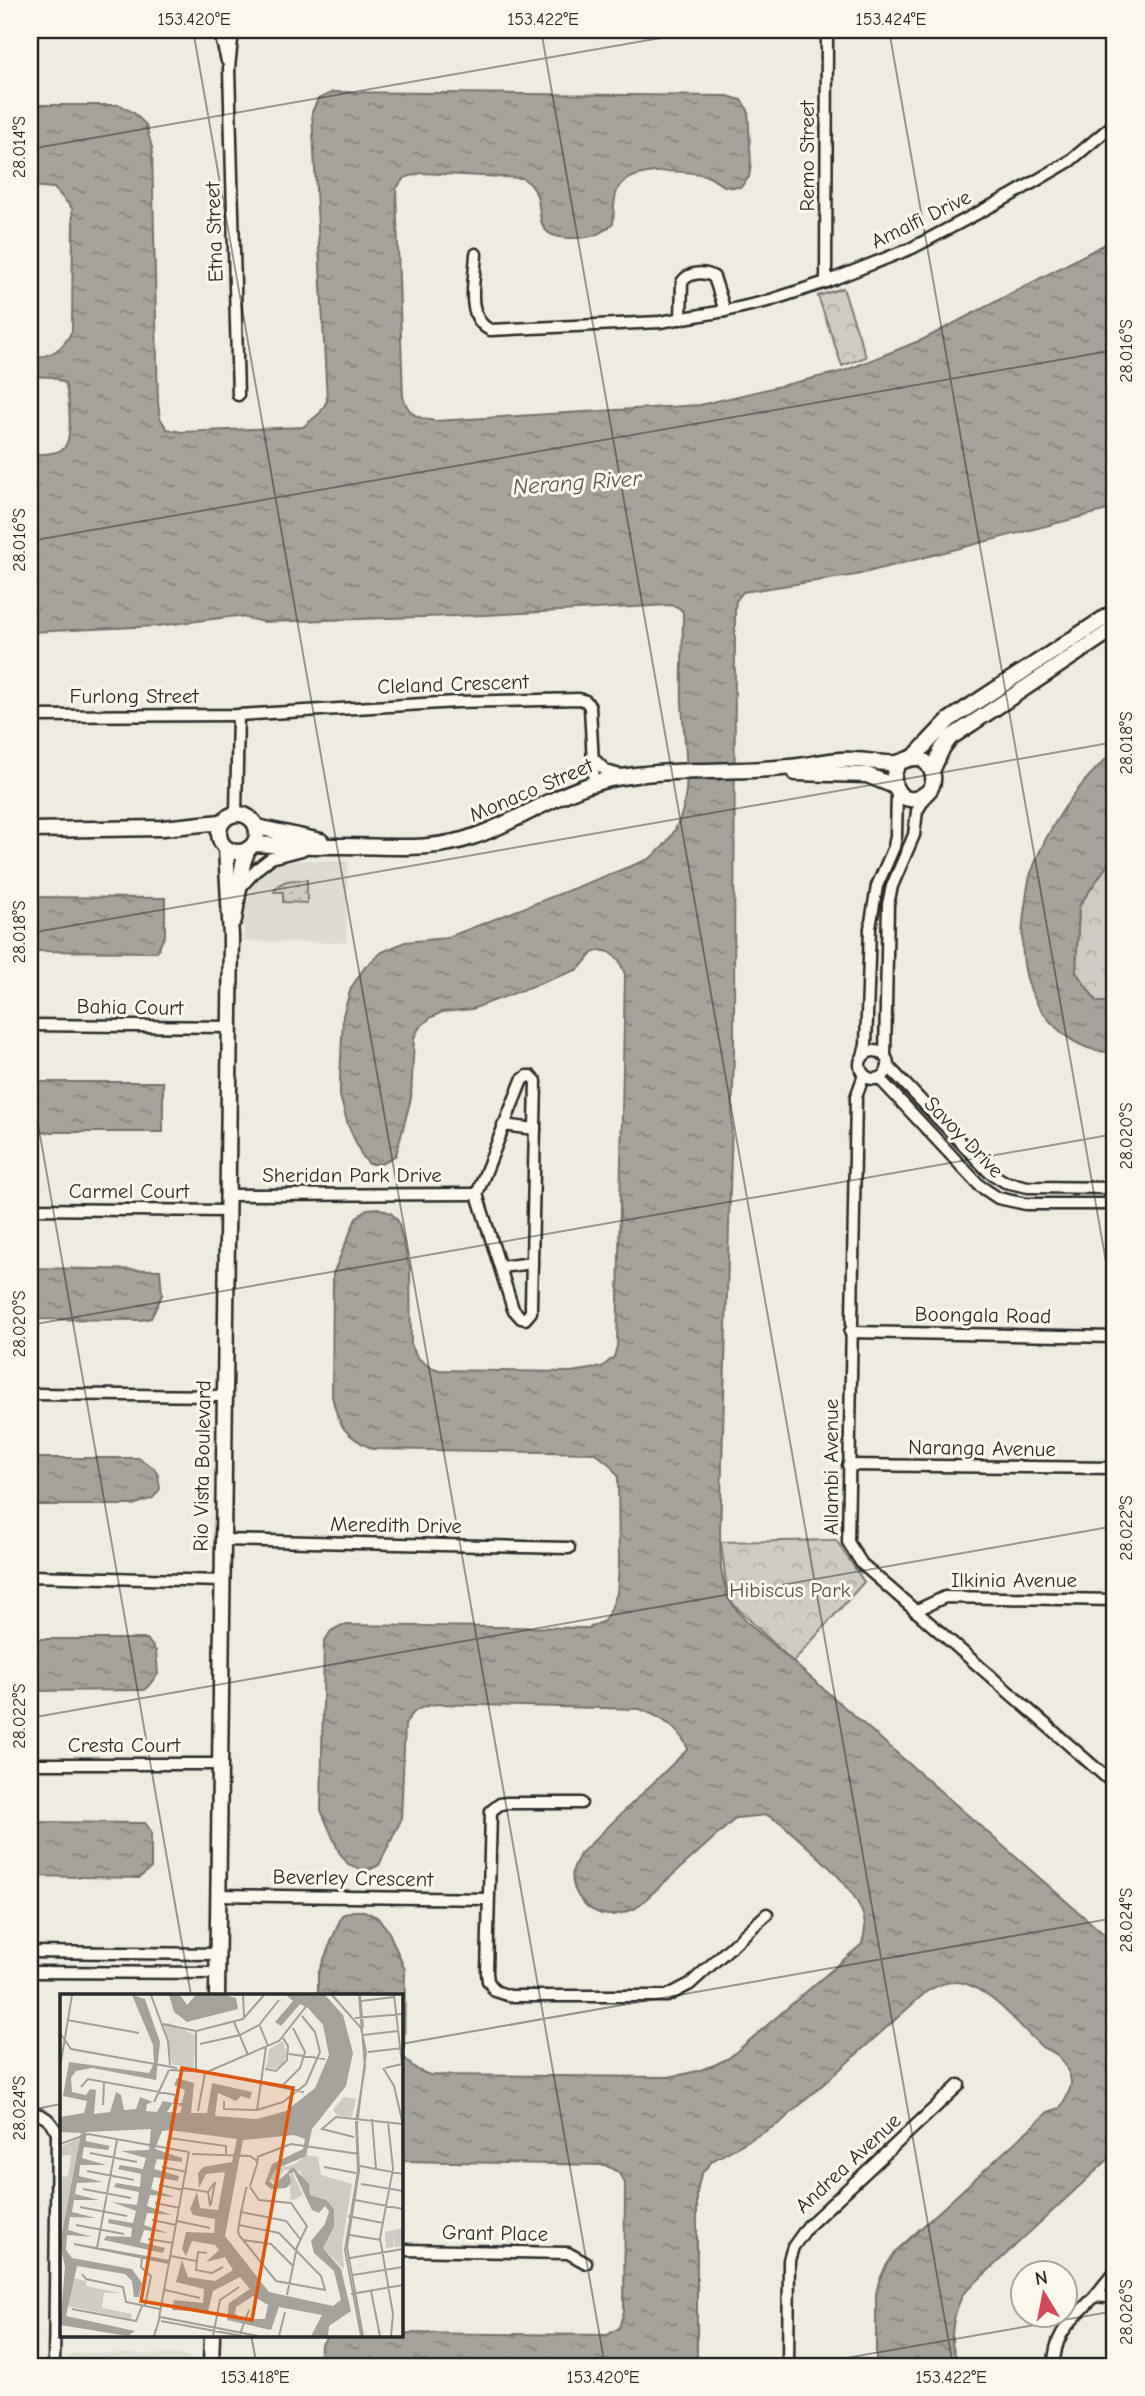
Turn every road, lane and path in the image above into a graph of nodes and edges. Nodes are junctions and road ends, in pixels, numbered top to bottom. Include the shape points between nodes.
1 (219, 30) edge
2 (233, 30) edge
3 (827, 30) edge
4 (229, 68) junction
5 (1115, 123) edge
6 (477, 254) dead end
7 (826, 282) junction
8 (725, 311) junction
9 (681, 319) junction
10 (238, 395) dead end
11 (1115, 611) edge
12 (1115, 628) edge
13 (238, 715) junction
14 (973, 715) junction
15 (30, 716) edge
16 (594, 759) junction
17 (907, 760) junction
18 (777, 770) junction
19 (932, 771) junction
20 (630, 776) junction
21 (594, 783) junction
22 (895, 788) junction
23 (928, 792) junction
24 (236, 813) junction
25 (221, 822) junction
26 (257, 827) junction
27 (163, 828) junction
28 (30, 830) edge
29 (222, 843) junction
30 (343, 846) junction
31 (251, 847) junction
32 (305, 847) junction
33 (239, 889) junction
34 (231, 937) junction
35 (30, 1025) edge
36 (230, 1027) junction
37 (863, 1056) junction
38 (887, 1061) junction
39 (864, 1075) junction
40 (879, 1078) junction
41 (912, 1090) junction
42 (900, 1100) junction
43 (503, 1125) junction
44 (535, 1129) junction
45 (1115, 1188) edge
46 (477, 1194) junction
47 (227, 1195) junction
48 (1115, 1205) edge
49 (30, 1209) edge
50 (227, 1211) junction
51 (532, 1263) junction
52 (501, 1267) junction
53 (850, 1332) junction
54 (1115, 1337) edge
55 (30, 1394) edge
56 (224, 1396) junction
57 (848, 1465) junction
58 (1115, 1468) edge
59 (223, 1540) junction
60 (569, 1548) dead end
61 (30, 1576) edge
62 (222, 1581) junction
63 (1115, 1600) edge
64 (915, 1611) junction
65 (30, 1763) edge
66 (219, 1764) junction
67 (1115, 1785) edge
68 (581, 1803) dead end
69 (218, 1895) junction
70 (488, 1899) junction
71 (767, 1914) dead end
72 (30, 1952) edge
73 (217, 1954) junction
74 (30, 1972) edge
75 (217, 1973) junction
76 (217, 1994) edge
77 (959, 2085) dead end
78 (30, 2113) edge
79 (402, 2250) edge
80 (586, 2263) dead end
81 (1115, 2272) edge
82 (1096, 2296) junction
83 (1115, 2298) edge
84 (212, 2336) edge
85 (54, 2366) edge
86 (211, 2366) edge
87 (788, 2366) edge
88 (1054, 2366) edge

1 - 4 street, Etna Street
2 - 4 street, Etna Street
3 - 7 street, Remo Street
4 - 10 street, Etna Street
5 - 7 street, Amalfi Drive via 1070,161 1010,196 912,248
6 - 9 street, Amalfi Drive via 474,309 487,330
7 - 8 street, Amalfi Drive
8 - 9 street, Amalfi Drive
8 - 9 street via 714,277 695,274 682,282
11 - 14 street
12 - 14 street
13 - 15 street, Furlong Street
13 - 16 street, Cleland Crescent via 579,699 590,707
13 - 24 street
14 - 17 street via 950,720
14 - 19 street via 950,738
16 - 20 street via 606,771
16 - 21 street, Cleland Crescent
17 - 18 street, Monaco Street via 839,760
17 - 19 street via 928,764
17 - 22 street via 895,769
18 - 20 street, Monaco Street
18 - 22 street, Monaco Street via 867,775
19 - 23 street
20 - 21 street, Monaco Street
21 - 30 street, Monaco Street via 458,841 417,848
22 - 23 street via 908,798
22 - 37 street via 897,836 877,886 870,928
23 - 38 street via 888,904
24 - 25 street
24 - 26 street via 248,816
25 - 27 street
25 - 29 street
26 - 30 street, Monaco Street
26 - 31 street
27 - 28 street
27 - 29 street
29 - 31 street via 233,852
29 - 34 street, Rio Vista Boulevard
30 - 32 street, Monaco Street
31 - 32 street, Monaco Street
31 - 33 street, Rio Vista Boulevard
32 - 33 street via 271,858
33 - 34 street, Rio Vista Boulevard
34 - 36 street, Rio Vista Boulevard
35 - 36 street, Bahia Court
36 - 47 street, Rio Vista Boulevard
37 - 38 street via 876,1051
37 - 39 street via 860,1067
38 - 40 street
38 - 41 street, Savoy Drive
39 - 40 street
39 - 53 street, Allambi Avenue via 856,1097
40 - 42 street, Savoy Drive
41 - 42 street
41 - 45 street, Savoy Drive via 989,1172 1004,1182 1028,1187
42 - 48 street, Savoy Drive via 980,1185 998,1198 1026,1204
43 - 44 street
43 - 44 street via 522,1080 531,1076 536,1081
43 - 46 street
44 - 51 street
46 - 47 street, Sheridan Park Drive
46 - 52 street
47 - 50 street, Rio Vista Boulevard
49 - 50 street, Carmel Court
50 - 56 street, Rio Vista Boulevard
51 - 52 street
51 - 52 street via 531,1312 525,1319 513,1309
53 - 54 street, Boongala Road
53 - 57 street, Allambi Avenue
55 - 56 street
56 - 59 street, Rio Vista Boulevard
57 - 58 street, Naranga Avenue
57 - 64 street, Allambi Avenue via 848,1542 862,1564
59 - 60 street, Meredith Drive
59 - 62 street, Rio Vista Boulevard
61 - 62 street
62 - 66 street, Rio Vista Boulevard
63 - 64 street, Ilkinia Avenue via 945,1597
64 - 67 street, Allambi Avenue
65 - 66 street, Cresta Court
66 - 69 street, Rio Vista Boulevard
68 - 70 street via 507,1802 495,1807 490,1817
69 - 70 street, Beverley Crescent
69 - 73 street, Rio Vista Boulevard
70 - 71 street via 488,1981 495,1991 510,1996 667,1996 690,1984
72 - 73 street
73 - 75 street, Rio Vista Boulevard
74 - 75 street
75 - 76 street, Rio Vista Boulevard
77 - 87 street, Andrea Avenue via 799,2236 788,2271
78 - 85 street via 50,2120 57,2133
79 - 80 street, Grant Place via 568,2253
81 - 82 street
82 - 83 street
82 - 88 street via 1073,2317 1057,2343
84 - 86 street

